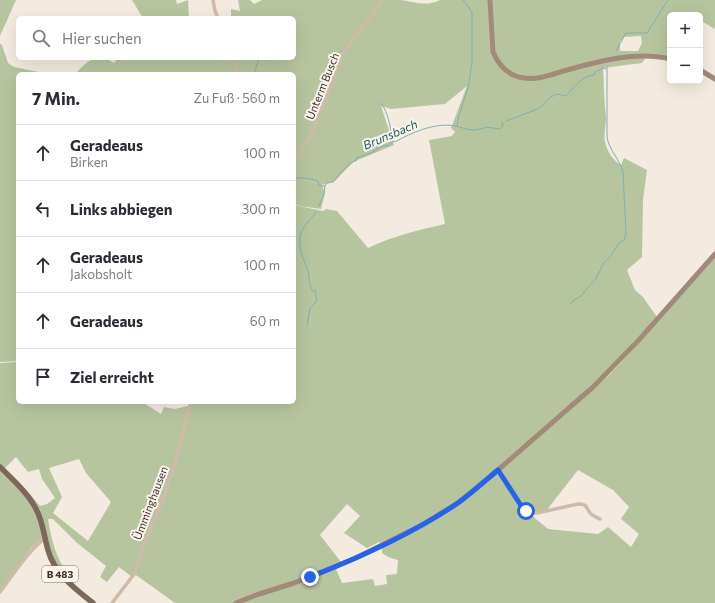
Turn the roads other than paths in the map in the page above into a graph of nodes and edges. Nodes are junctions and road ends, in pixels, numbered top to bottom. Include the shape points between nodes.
1 (213, 0) edge
2 (384, 0) edge
3 (490, 0) edge
4 (217, 16) edge
5 (667, 59) edge
6 (234, 60) edge
7 (236, 72) edge
8 (703, 72) edge
9 (715, 78) edge
10 (296, 157) edge
11 (715, 254) edge
12 (190, 404) edge
13 (0, 467) edge
14 (498, 470) junction
15 (600, 519) dead end
16 (45, 538) junction
17 (0, 592) edge
18 (93, 603) edge
19 (112, 603) edge
20 (236, 603) edge

1 - 4 street
2 - 10 street, Unterm Busch via 339,61 313,132
3 - 5 main road via 493,52 503,68 519,77 537,78 598,62 630,57 653,56
6 - 7 street
8 - 9 main road
11 - 14 main road via 605,375
12 - 19 street, Ümminghausen via 173,471 135,573
13 - 16 main road, B 483 via 31,501 39,516
14 - 15 street via 520,504 529,512 537,513 583,504 591,514
14 - 20 main road via 452,506 379,547 335,567
16 - 17 street
16 - 18 main road, B 483 via 48,551 58,570

